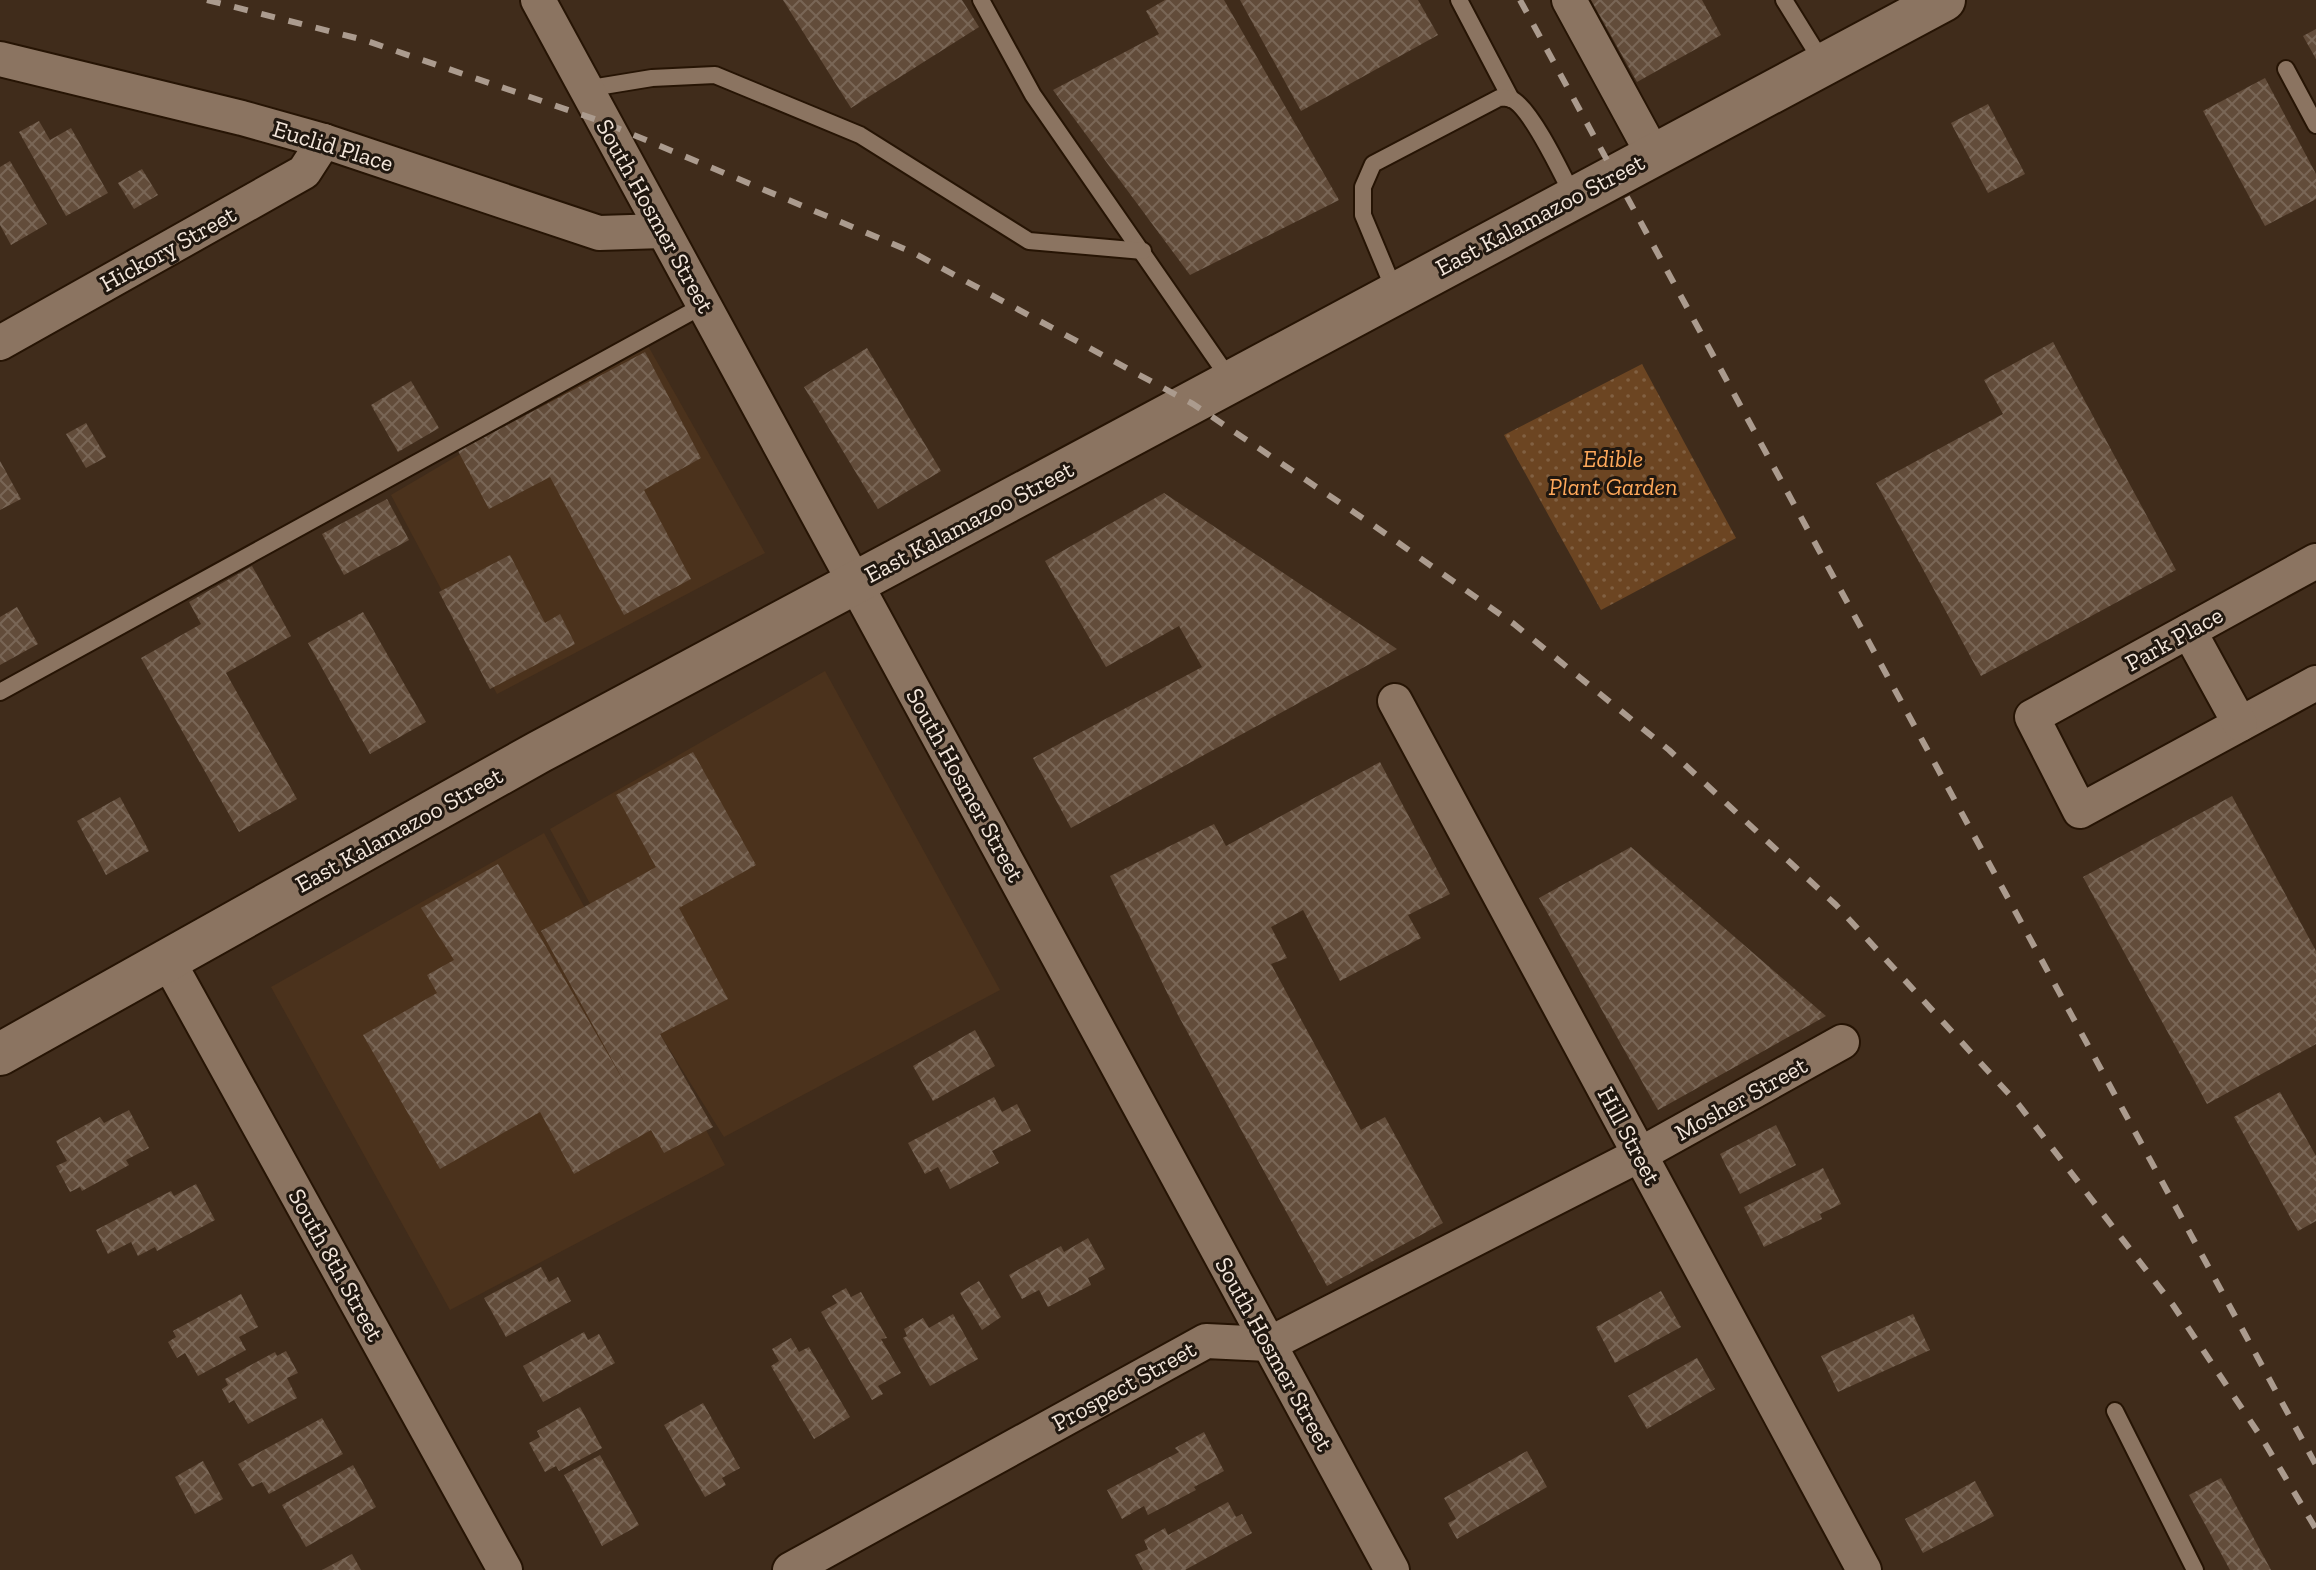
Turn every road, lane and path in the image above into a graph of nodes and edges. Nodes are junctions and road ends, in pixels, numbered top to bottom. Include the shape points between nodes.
1 (538, 0) edge
2 (981, 0) edge
3 (1459, 0) edge
4 (1569, 0) edge
5 (1784, 0) edge
6 (1944, 0) edge
7 (0, 59) edge
8 (1824, 64) junction
9 (2286, 69) dead end
10 (585, 89) junction
11 (1511, 99) junction
12 (2316, 125) edge
13 (324, 141) junction
14 (1653, 154) junction
15 (1574, 197) junction
16 (663, 231) junction
17 (1143, 251) junction
18 (1396, 294) junction
19 (704, 305) junction
20 (0, 343) edge
21 (1232, 382) junction
22 (2316, 561) edge
23 (855, 583) junction
24 (2189, 631) junction
25 (2316, 683) edge
26 (0, 692) edge
27 (1395, 701) dead end
28 (2240, 724) junction
29 (168, 961) junction
30 (1842, 1042) dead end
31 (0, 1054) edge
32 (1639, 1155) junction
33 (1269, 1344) junction
34 (2115, 1411) dead end
35 (505, 1570) edge
36 (790, 1570) edge
37 (1392, 1570) edge
38 (1864, 1570) edge
39 (2195, 1570) edge

1 - 10 street, South Hosmer Street
2 - 17 lane via 1033,95
3 - 11 lane
4 - 14 street
5 - 8 lane
6 - 8 street, East Kalamazoo Street
7 - 13 street, Euclid Place
8 - 14 street, East Kalamazoo Street
9 - 12 lane
10 - 16 street, South Hosmer Street
10 - 17 lane via 715,75 860,135 1029,241
11 - 15 lane via 1536,127
11 - 18 lane via 1499,98 1373,164 1363,187 1363,215
13 - 16 street, Euclid Place via 599,233
13 - 20 street, Hickory Street via 304,172
14 - 15 street, East Kalamazoo Street
15 - 18 street, East Kalamazoo Street
16 - 19 street, South Hosmer Street
17 - 21 lane
18 - 21 street, East Kalamazoo Street
19 - 23 street, South Hosmer Street
19 - 26 lane
21 - 23 street, East Kalamazoo Street
22 - 24 street, Park Place
23 - 29 street, East Kalamazoo Street via 539,752
23 - 33 street, South Hosmer Street
24 - 28 street
24 - 28 street, Park Place via 2032,717 2080,811
25 - 28 street
27 - 32 street, Hill Street
29 - 31 street, East Kalamazoo Street
29 - 35 street, South 8th Street
30 - 32 street, Mosher Street
32 - 33 street, Prospect Street
32 - 38 street, Hill Street
33 - 36 street, Prospect Street via 1206,1341
33 - 37 street, South Hosmer Street
34 - 39 lane

